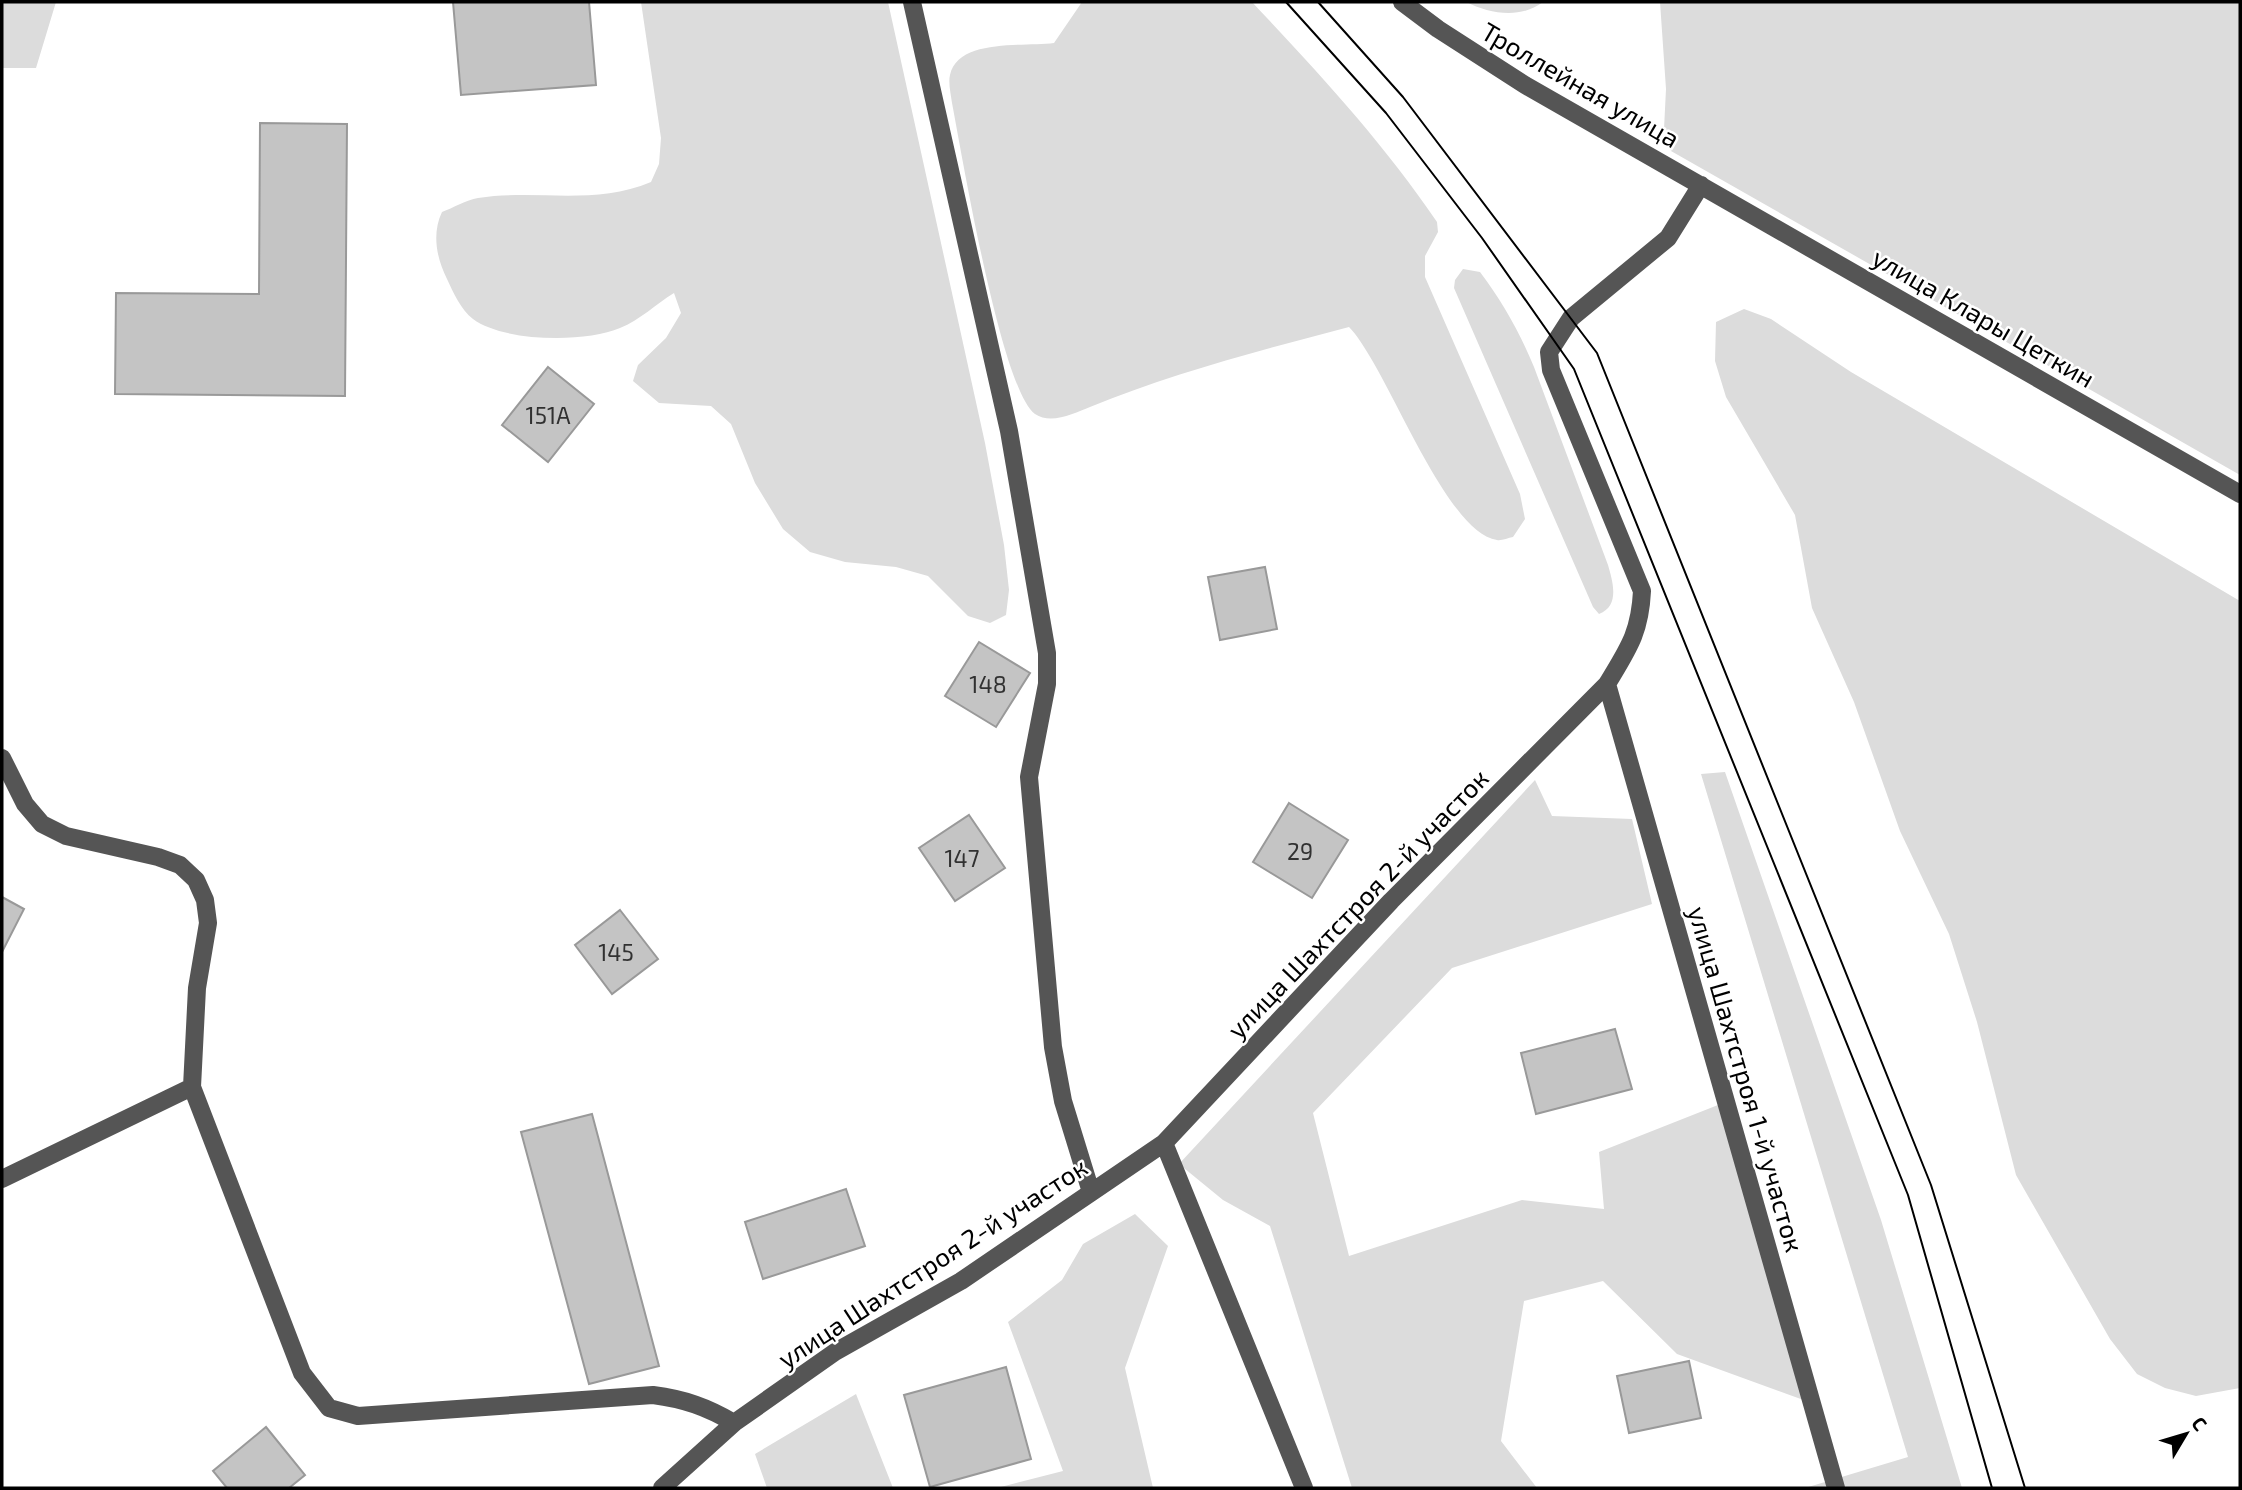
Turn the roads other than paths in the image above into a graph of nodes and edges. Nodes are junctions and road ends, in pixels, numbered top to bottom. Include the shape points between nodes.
1 (912, 2) edge
2 (1402, 2) edge
3 (1701, 185) junction
4 (2240, 495) edge
5 (1607, 684) junction
6 (2, 758) edge
7 (192, 1087) junction
8 (1164, 1143) junction
9 (2, 1179) edge
10 (1091, 1192) junction
11 (734, 1423) junction
12 (662, 1488) edge
13 (1304, 1488) edge
14 (1836, 1488) edge

1 - 10 street via 1009,431 1047,653 1047,684 1034,737 1030,791 1053,1046 1063,1101
2 - 3 street, Троллейная улица via 1525,85
3 - 4 street, улица Клары Цеткин
3 - 5 street, улица Шахтстроя 2-й участок via 1668,238 1571,318 1549,352 1551,370 1642,591 1640,620
5 - 8 street, улица Шахтстроя 2-й участок via 1391,901
5 - 14 street, улица Шахтстроя 1-й участок
6 - 7 street via 25,804 42,824 66,836 158,857 180,865 196,880 208,923 197,988
7 - 9 street
7 - 11 street via 302,1373 329,1408 358,1416 653,1395 681,1398
8 - 10 street, улица Шахтстроя 2-й участок
8 - 13 street
10 - 11 street, улица Шахтстроя 2-й участок via 961,1281 835,1352
11 - 12 street, улица Шахтстроя 2-й участок

